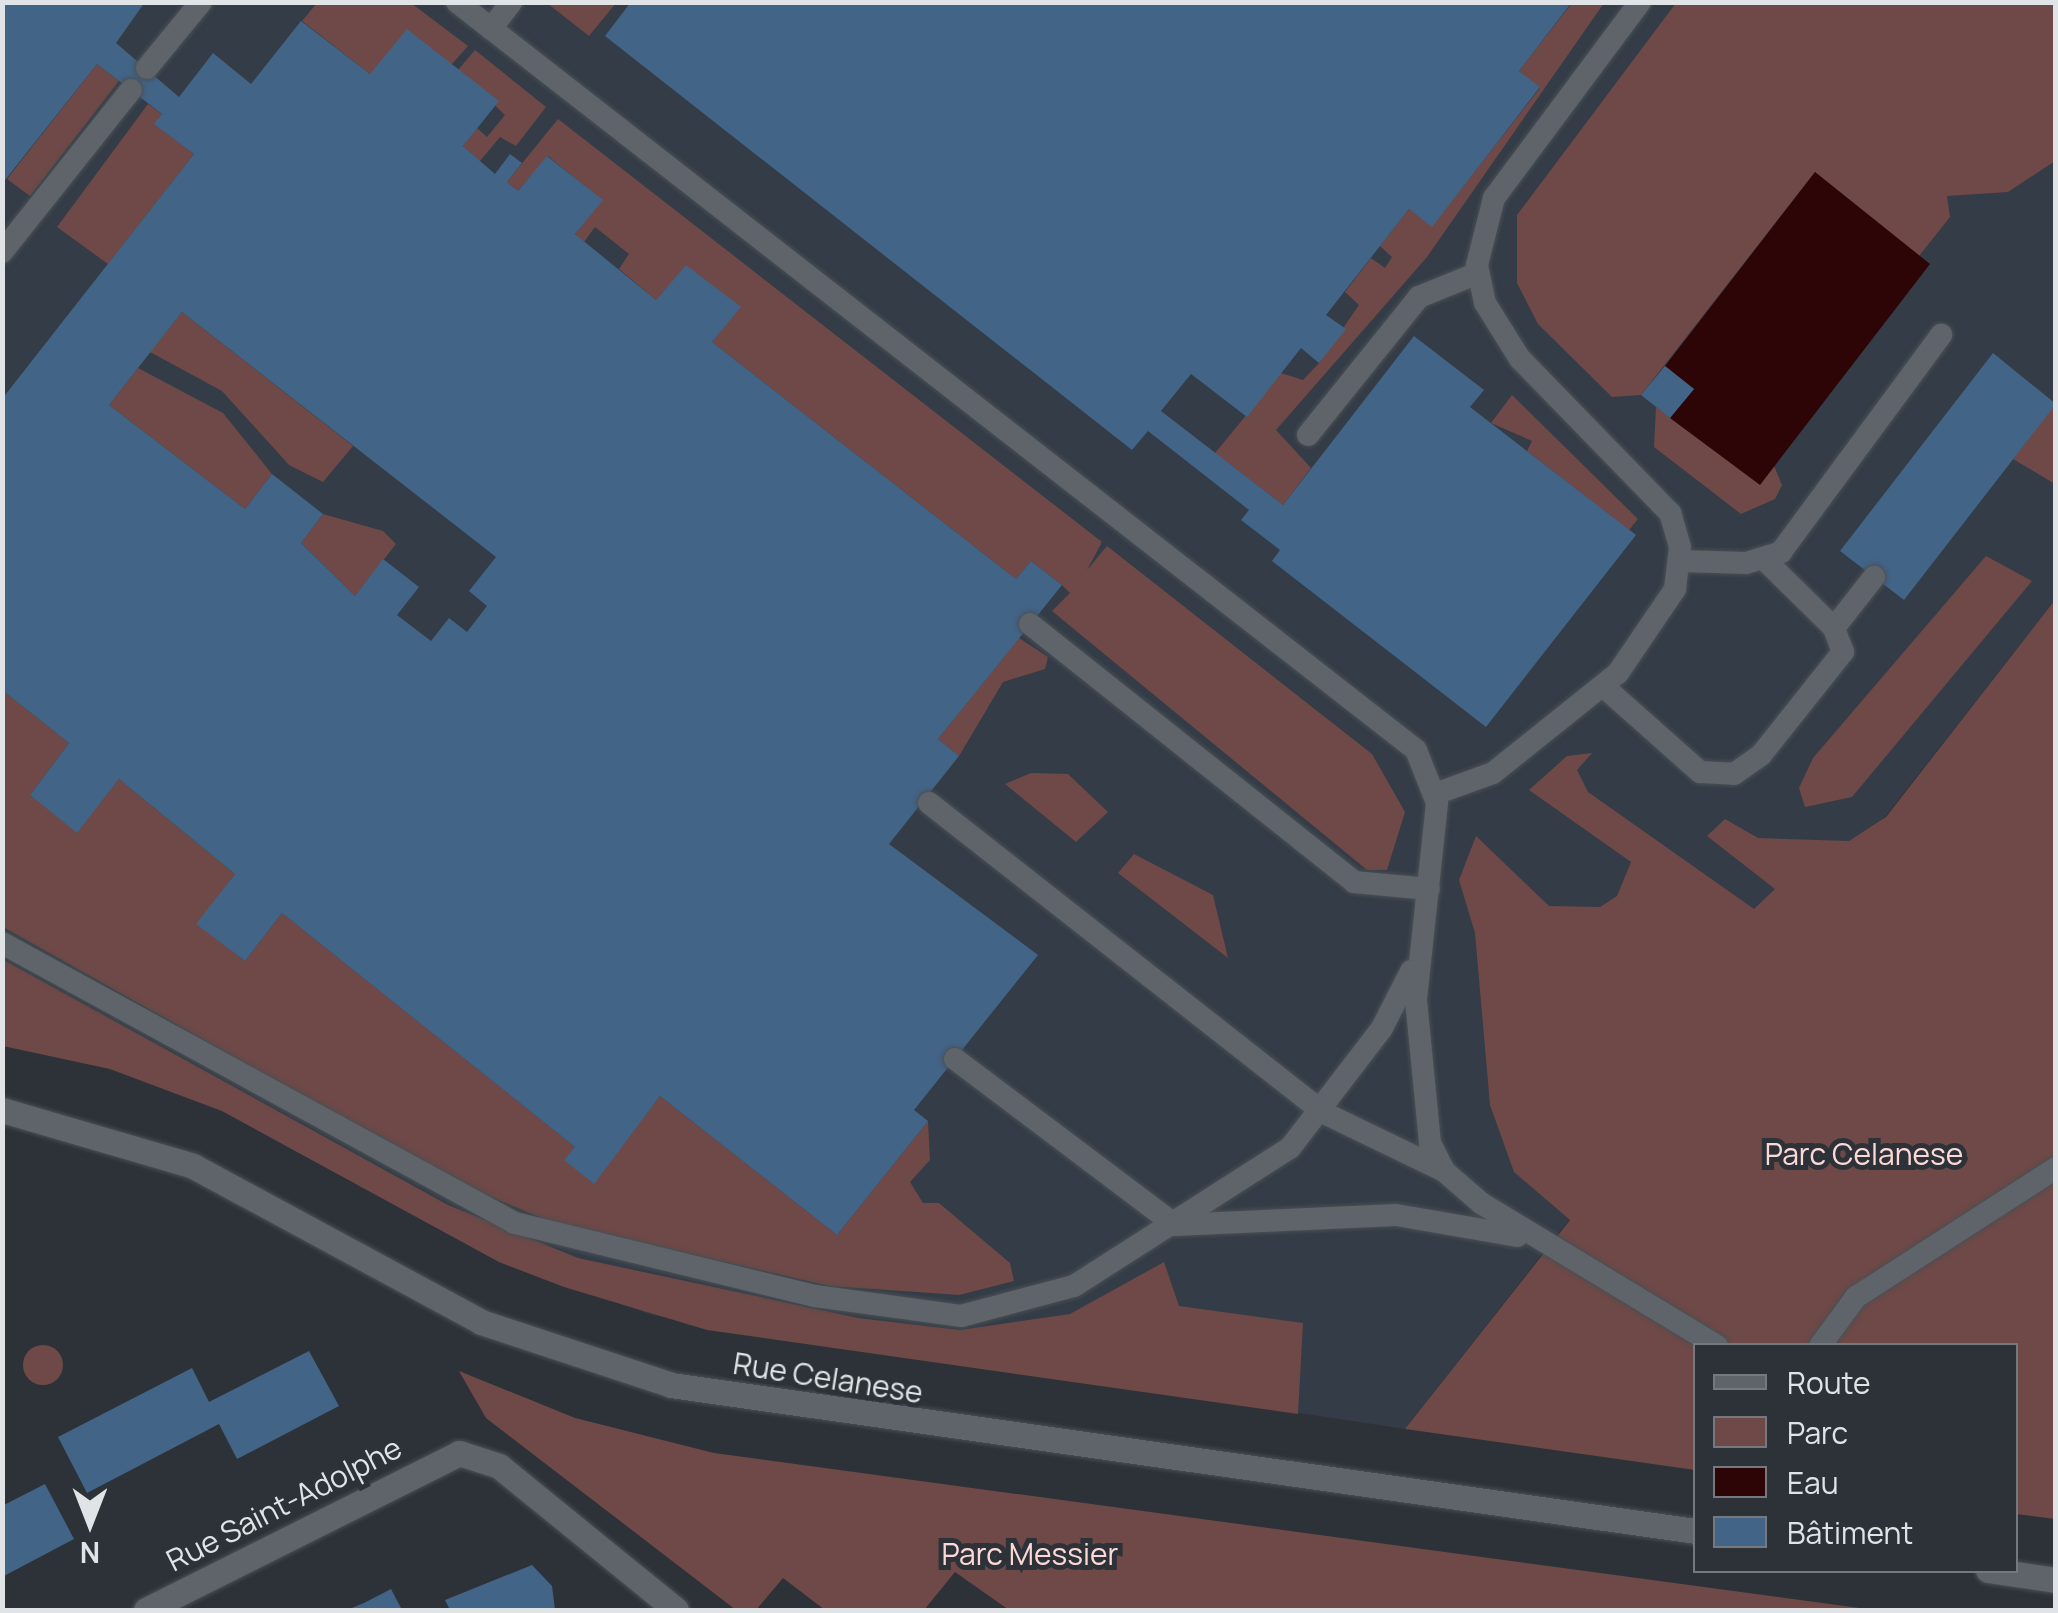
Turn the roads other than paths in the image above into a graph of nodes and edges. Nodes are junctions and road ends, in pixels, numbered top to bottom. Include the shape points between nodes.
1 (201, 2) edge
2 (456, 2) edge
3 (511, 2) edge
4 (1640, 2) edge
5 (491, 29) junction
6 (146, 68) dead end
7 (130, 90) dead end
8 (2, 252) edge
9 (1478, 273) junction
10 (1941, 335) dead end
11 (1308, 436) dead end
12 (1766, 560) junction
13 (1680, 561) junction
14 (1874, 577) dead end
15 (1030, 624) dead end
16 (1834, 628) junction
17 (1603, 686) junction
18 (1435, 794) junction
19 (929, 803) dead end
20 (1429, 889) junction
21 (1422, 935) junction
22 (2, 943) edge
23 (955, 1059) dead end
24 (2, 1110) edge
25 (1324, 1112) junction
26 (2056, 1168) edge
27 (1444, 1171) junction
28 (1175, 1225) junction
29 (1548, 1248) junction
30 (1713, 1343) edge
31 (1822, 1343) edge
32 (1693, 1531) edge
33 (2008, 1573) edge
34 (2056, 1580) edge
35 (146, 1610) edge
36 (676, 1610) edge

1 - 6 lane
2 - 5 lane
3 - 5 lane
4 - 9 lane via 1494,198
5 - 18 lane via 1360,699 1416,750
7 - 8 lane
9 - 11 lane via 1419,297
9 - 13 lane via 1520,359 1670,513
10 - 12 lane via 1794,539
12 - 13 lane
12 - 16 lane
13 - 17 lane via 1651,636
14 - 16 lane
15 - 20 lane via 1354,882
16 - 17 lane via 1840,663 1734,774 1700,772
17 - 18 lane via 1492,773
18 - 20 lane
19 - 25 lane
20 - 21 lane
21 - 25 lane via 1405,990
21 - 27 lane via 1424,1109
22 - 28 lane via 478,1205 598,1249 868,1306 961,1316 1033,1304
23 - 28 lane
24 - 32 street, Rue Celanese via 194,1166 467,1315 671,1385
25 - 27 lane
25 - 28 lane via 1290,1148
26 - 31 lane via 1856,1297
27 - 29 lane
28 - 29 lane via 1447,1218
29 - 30 lane
33 - 34 street
35 - 36 street, Rue Saint-Adolphe via 451,1456 488,1459

